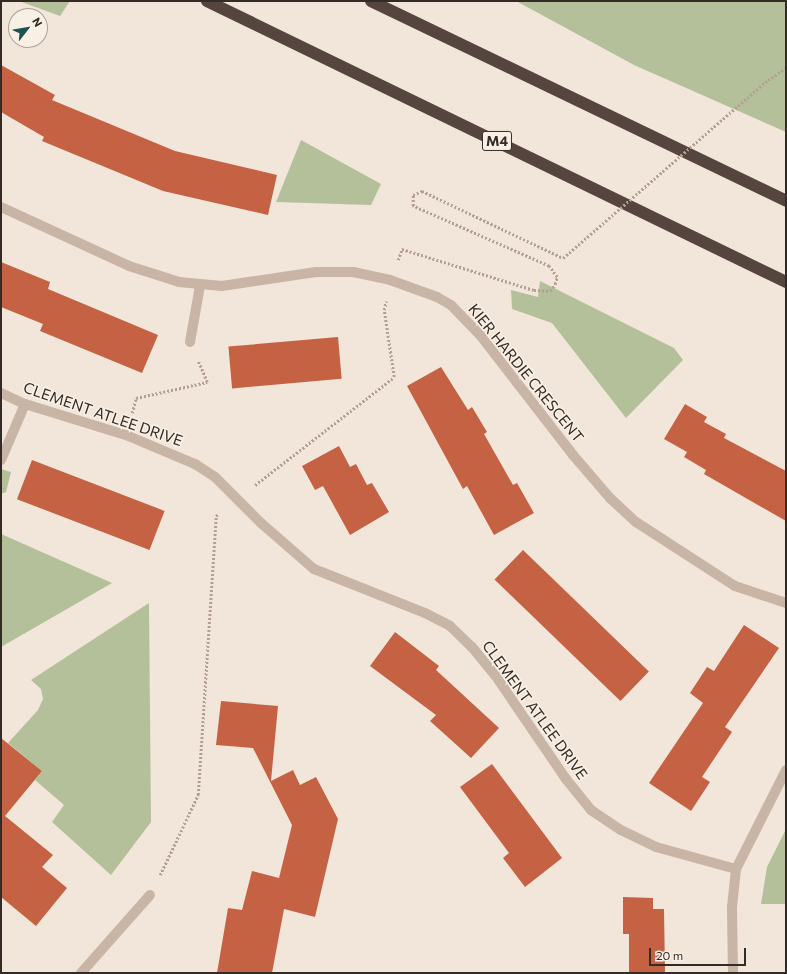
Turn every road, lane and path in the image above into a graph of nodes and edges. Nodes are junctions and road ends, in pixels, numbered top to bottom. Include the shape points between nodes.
1 (207, 1) edge
2 (371, 1) edge
3 (786, 68) edge
4 (786, 201) edge
5 (1, 208) edge
6 (390, 280) junction
7 (786, 282) edge
8 (200, 286) junction
9 (190, 342) joint
10 (1, 393) edge
11 (25, 404) junction
12 (126, 435) junction
13 (1, 460) edge
14 (237, 499) junction
15 (786, 603) edge
16 (786, 770) edge
17 (736, 869) junction
18 (150, 895) joint
19 (81, 973) edge
20 (734, 973) edge

1 - 7 highway, M4
2 - 4 highway
3 - 6 path, bridge via 768,80 563,258 422,191 413,195 414,206 548,266 556,277 550,291 534,290 402,249
5 - 8 street, KIER HARDIE CRESCENT via 129,266
6 - 8 street, KIER HARDIE CRESCENT via 336,272 222,286
6 - 14 path via 384,310 394,377
6 - 15 street, KIER HARDIE CRESCENT via 436,297 463,315 587,472 636,522 735,586
8 - 9 street
9 - 12 path via 207,382 136,398
10 - 11 street, CLEMENT ATLEE DRIVE
11 - 12 street, CLEMENT ATLEE DRIVE
11 - 13 street
12 - 14 street, CLEMENT ATLEE DRIVE via 194,464 215,477
14 - 17 street, CLEMENT ATLEE DRIVE via 314,569 425,613 450,626 495,675 566,779 591,810 621,830 656,847
14 - 18 path via 216,516 198,795
16 - 17 street
17 - 20 street via 732,907
18 - 19 street

